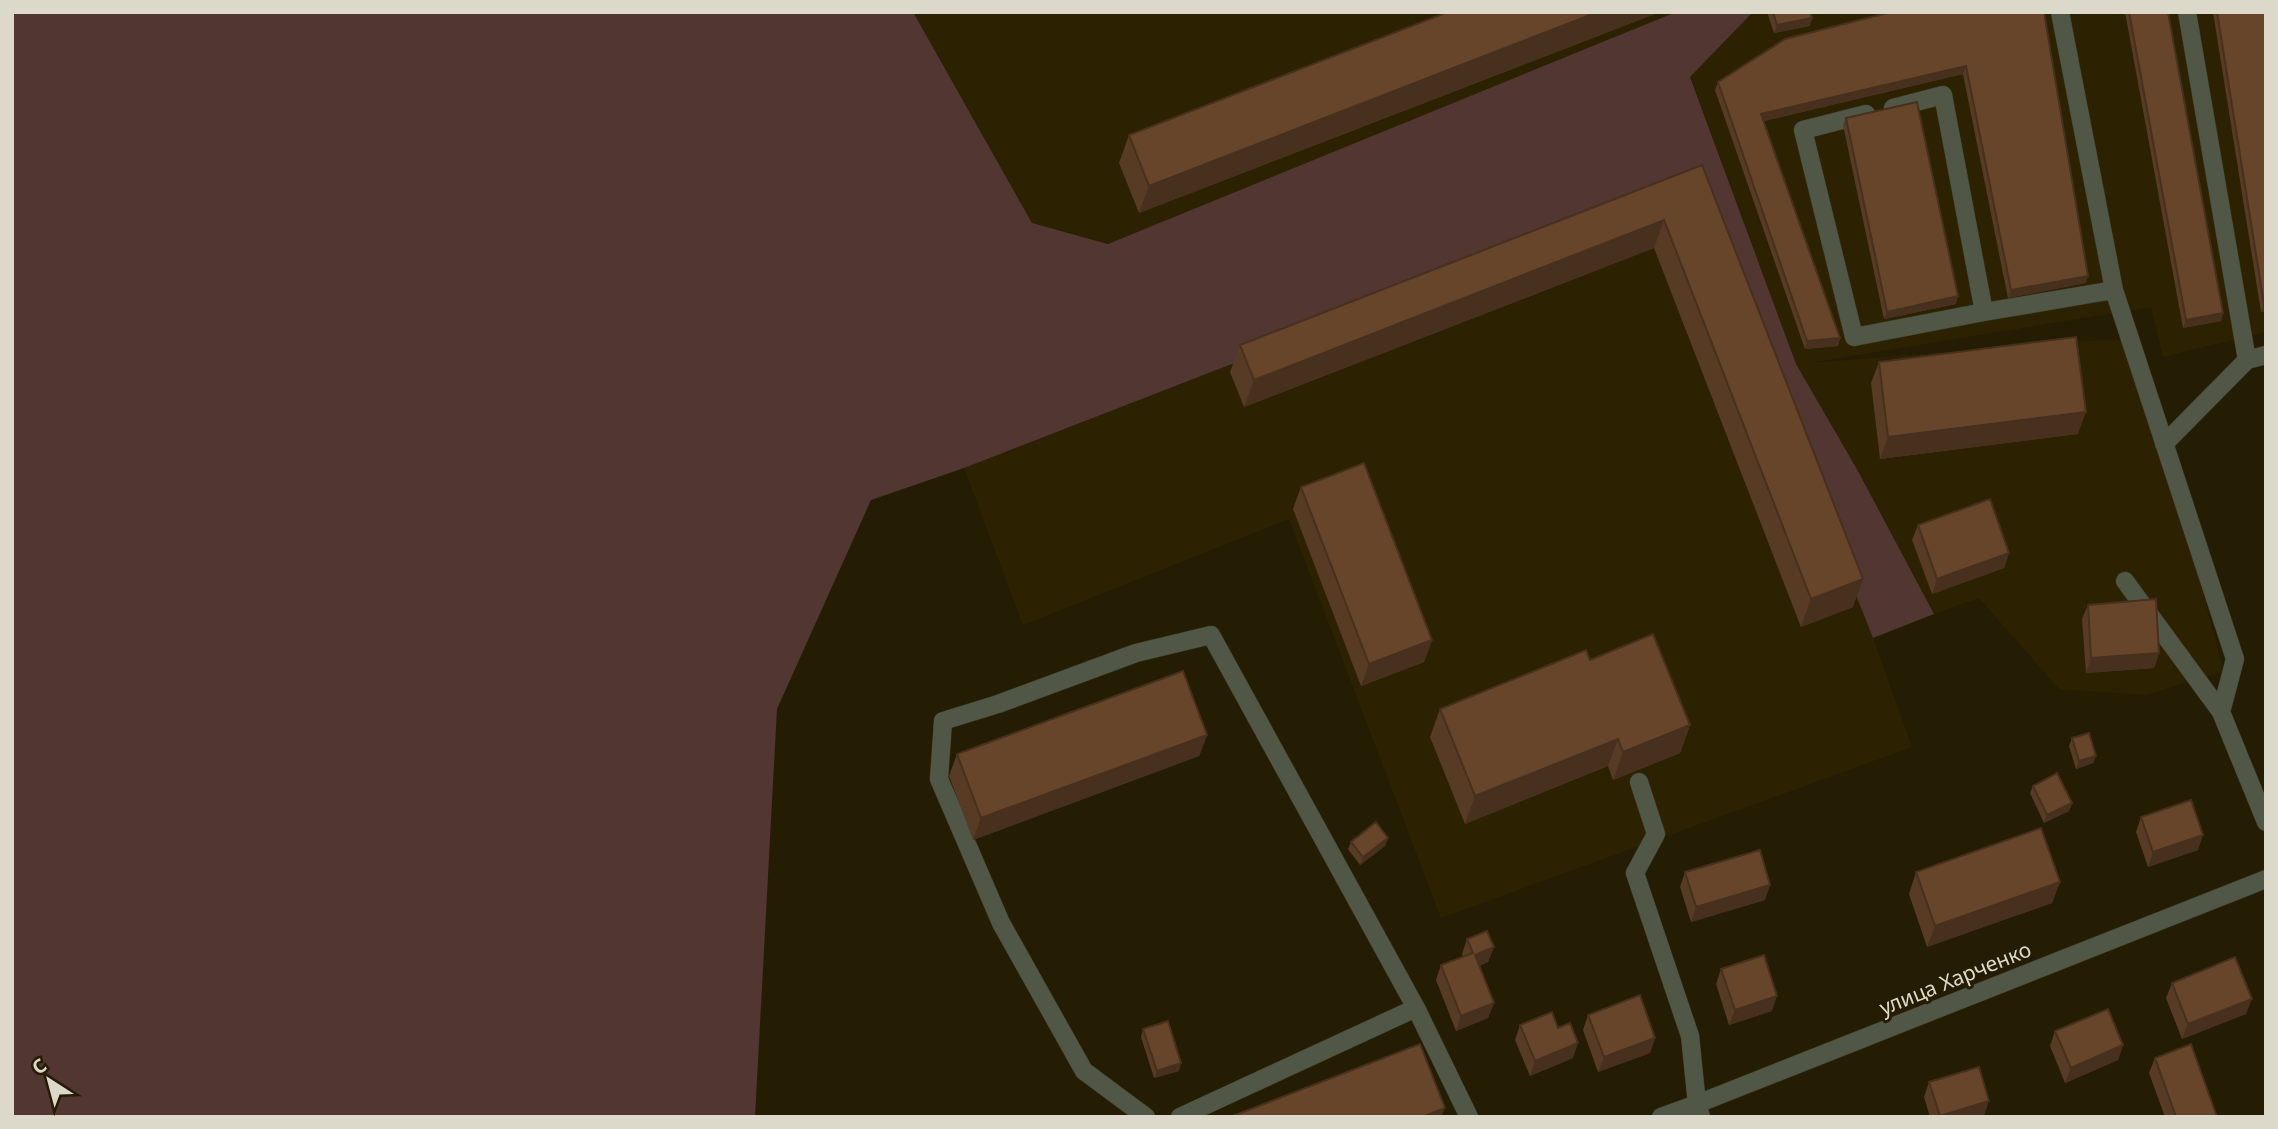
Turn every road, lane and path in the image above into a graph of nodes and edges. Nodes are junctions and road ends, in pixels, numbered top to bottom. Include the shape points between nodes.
1 (2060, 12) edge
2 (2187, 12) edge
3 (2114, 290) junction
4 (1984, 312) junction
5 (2266, 355) edge
6 (2247, 360) junction
7 (2164, 444) junction
8 (2126, 581) dead end
9 (2221, 712) junction
10 (1639, 782) dead end
11 (2266, 822) edge
12 (2266, 879) edge
13 (1416, 1008) junction
14 (1699, 1111) edge
15 (1146, 1117) edge
16 (1180, 1117) edge
17 (1469, 1117) edge
18 (1661, 1117) edge

1 - 3 street
2 - 6 street
3 - 4 street
3 - 7 street
4 - 4 street via 1854,337 1803,130 1943,95
5 - 6 street
6 - 7 street
7 - 9 street via 2235,659
8 - 9 street
9 - 11 street
10 - 14 street via 1656,834 1635,873 1690,1036
12 - 14 street, улица Харченко
13 - 15 street via 1210,635 1136,653 943,721 939,779 1001,923 1084,1071
13 - 16 street
13 - 17 street
14 - 18 street, улица Харченко

